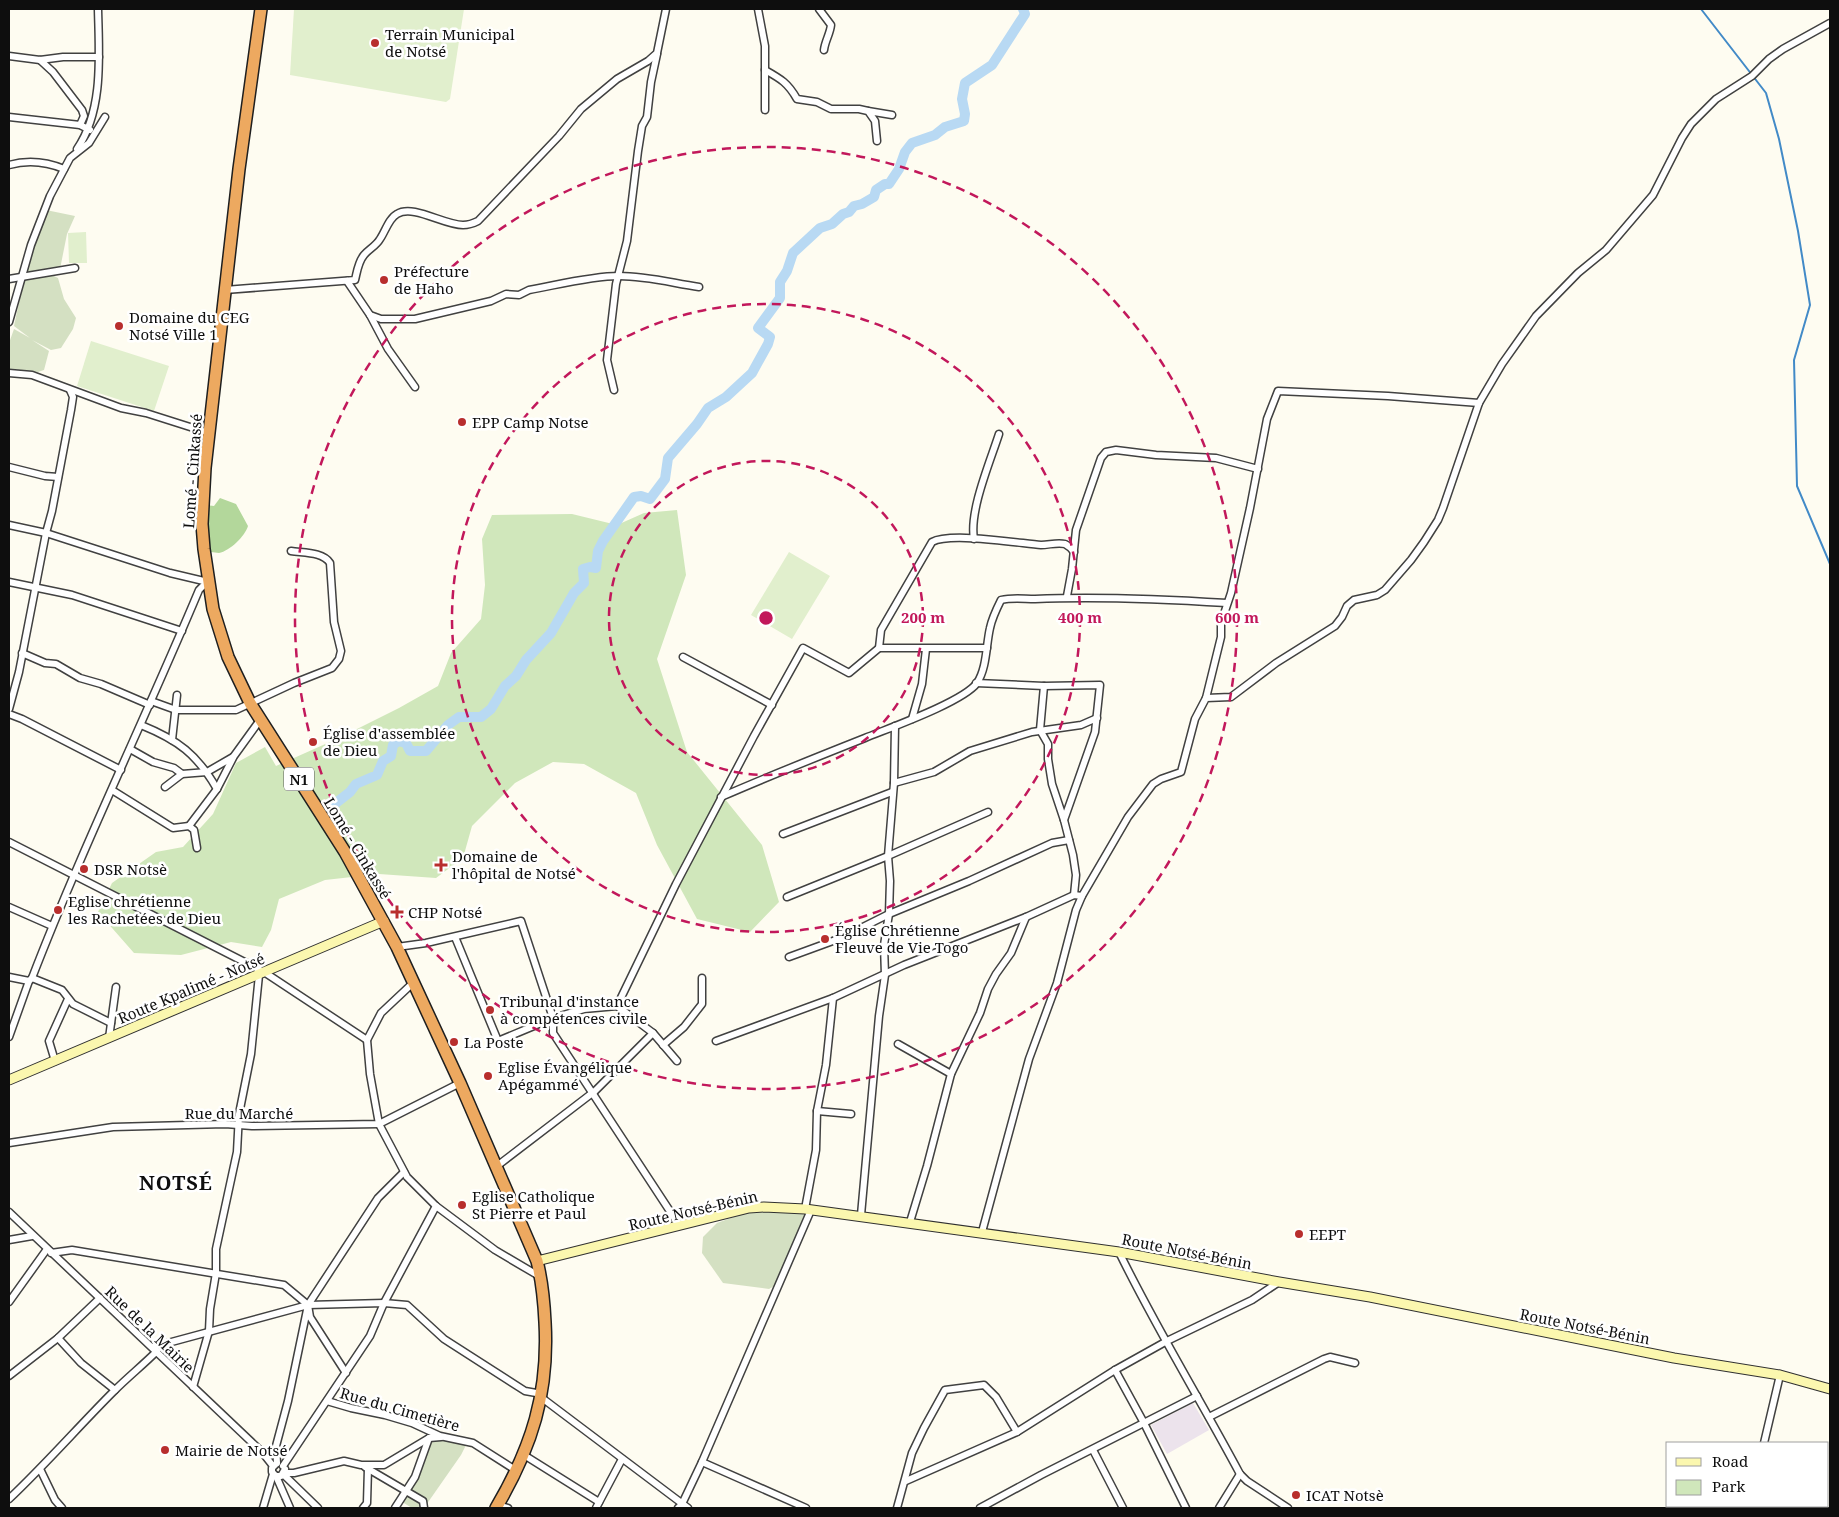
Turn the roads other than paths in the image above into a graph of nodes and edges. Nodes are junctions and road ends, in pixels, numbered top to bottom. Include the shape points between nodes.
1 (98, 9) edge
2 (261, 9) edge
3 (666, 9) edge
4 (758, 9) edge
5 (819, 9) edge
6 (1830, 23) edge
7 (824, 50) dead end
8 (657, 53) junction
9 (9, 56) edge
10 (99, 57) junction
11 (40, 60) junction
12 (765, 70) junction
13 (765, 110) dead end
14 (868, 111) junction
15 (892, 115) dead end
16 (9, 117) edge
17 (105, 117) dead end
18 (80, 125) junction
19 (88, 129) junction
20 (96, 132) junction
21 (876, 141) dead end
22 (70, 158) junction
23 (9, 165) edge
24 (64, 169) junction
25 (75, 268) dead end
26 (617, 276) junction
27 (21, 277) junction
28 (9, 280) edge
29 (347, 281) junction
30 (699, 287) dead end
31 (225, 290) junction
32 (16, 291) junction
33 (370, 315) junction
34 (9, 322) edge
35 (9, 373) edge
36 (415, 387) dead end
37 (70, 390) junction
38 (614, 390) dead end
39 (1479, 403) junction
40 (209, 434) junction
41 (999, 434) dead end
42 (9, 467) edge
43 (1258, 469) junction
44 (58, 477) junction
45 (9, 525) edge
46 (46, 533) junction
47 (974, 539) junction
48 (292, 551) dead end
49 (1074, 552) junction
50 (9, 582) edge
51 (207, 582) junction
52 (36, 586) junction
53 (1068, 596) junction
54 (1226, 603) junction
55 (182, 631) junction
56 (879, 648) junction
57 (987, 648) junction
58 (926, 649) junction
59 (22, 653) junction
60 (684, 657) dead end
61 (976, 683) junction
62 (1044, 686) junction
63 (177, 695) dead end
64 (1206, 698) junction
65 (150, 703) junction
66 (250, 703) junction
67 (772, 705) junction
68 (9, 709) edge
69 (176, 710) junction
70 (9, 714) edge
71 (1097, 718) junction
72 (912, 719) junction
73 (260, 720) junction
74 (141, 725) junction
75 (895, 726) junction
76 (1040, 730) junction
77 (172, 740) junction
78 (130, 749) junction
79 (234, 756) junction
80 (121, 770) junction
81 (207, 772) junction
82 (182, 774) junction
83 (894, 783) junction
84 (165, 786) dead end
85 (217, 789) junction
86 (112, 790) junction
87 (892, 792) junction
88 (721, 797) junction
89 (988, 812) dead end
90 (1064, 820) junction
91 (189, 826) junction
92 (783, 834) dead end
93 (1069, 840) junction
94 (9, 842) edge
95 (197, 848) dead end
96 (888, 856) junction
97 (74, 874) junction
98 (1074, 896) junction
99 (1082, 896) junction
100 (787, 897) dead end
101 (9, 906) edge
102 (889, 914) junction
103 (1026, 917) junction
104 (384, 921) junction
105 (52, 926) junction
106 (456, 937) junction
107 (397, 947) junction
108 (790, 957) dead end
109 (262, 973) junction
110 (885, 975) junction
111 (9, 977) edge
112 (702, 978) dead end
113 (31, 979) junction
114 (414, 982) junction
115 (116, 987) dead end
116 (833, 998) junction
117 (68, 999) junction
118 (617, 1006) junction
119 (553, 1018) junction
120 (111, 1023) junction
121 (653, 1033) junction
122 (9, 1036) edge
123 (109, 1038) junction
124 (367, 1040) junction
125 (716, 1041) dead end
126 (898, 1044) dead end
127 (663, 1045) junction
128 (56, 1061) junction
129 (677, 1061) dead end
130 (951, 1074) junction
131 (9, 1080) edge
132 (460, 1083) junction
133 (592, 1094) junction
134 (817, 1111) junction
135 (851, 1114) dead end
136 (379, 1124) junction
137 (238, 1125) junction
138 (9, 1143) edge
139 (497, 1166) junction
140 (404, 1172) junction
141 (436, 1206) junction
142 (808, 1209) junction
143 (9, 1212) edge
144 (861, 1215) junction
145 (910, 1222) junction
146 (679, 1225) junction
147 (982, 1232) junction
148 (32, 1236) junction
149 (9, 1240) edge
150 (49, 1251) junction
151 (1119, 1252) junction
152 (537, 1261) junction
153 (216, 1273) junction
154 (541, 1277) junction
155 (1279, 1282) junction
156 (100, 1298) junction
157 (9, 1302) edge
158 (384, 1303) junction
159 (308, 1305) junction
160 (209, 1331) junction
161 (58, 1338) junction
162 (1167, 1341) junction
163 (155, 1349) junction
164 (1355, 1363) dead end
165 (1115, 1370) junction
166 (346, 1373) junction
167 (1780, 1375) junction
168 (9, 1376) edge
169 (193, 1387) junction
170 (1830, 1389) edge
171 (115, 1390) junction
172 (542, 1396) junction
173 (1197, 1396) junction
174 (327, 1401) junction
175 (1209, 1416) junction
176 (1144, 1423) junction
177 (1017, 1432) junction
178 (445, 1437) junction
179 (429, 1438) junction
180 (1764, 1442) edge
181 (1093, 1450) junction
182 (524, 1456) junction
183 (622, 1459) junction
184 (702, 1462) junction
185 (278, 1465) junction
186 (361, 1465) junction
187 (368, 1468) junction
188 (40, 1469) junction
189 (517, 1470) junction
190 (279, 1474) junction
191 (1240, 1474) junction
192 (906, 1481) junction
193 (406, 1491) junction
194 (9, 1499) edge
195 (597, 1505) edge
196 (680, 1506) edge
197 (501, 1507) edge
198 (62, 1508) edge
199 (263, 1508) edge
200 (290, 1508) edge
201 (318, 1508) edge
202 (363, 1508) edge
203 (395, 1508) edge
204 (424, 1508) edge
205 (688, 1508) edge
206 (806, 1508) edge
207 (897, 1508) edge
208 (980, 1508) edge
209 (1123, 1508) edge
210 (1186, 1508) edge
211 (1220, 1508) edge
212 (1288, 1508) edge

1 - 10 street
2 - 31 highway, Lomé - Cinkassé / N1
3 - 8 street
4 - 12 street via 765,46
5 - 7 street via 831,25
6 - 39 street via 1783,49 1752,76 1702,111 1682,138 1653,195 1606,250 1536,316
8 - 26 street via 638,151 627,241
8 - 29 street via 616,79 581,109 478,221 465,226 414,211 395,214 380,240 360,261 355,280
9 - 11 street
10 - 11 street
10 - 19 street via 94,109
11 - 18 street via 82,110 84,116
12 - 13 street
12 - 14 street via 791,87 797,99 817,102 831,109
14 - 15 street
14 - 21 street via 875,121
16 - 18 street
17 - 20 street
18 - 19 street
19 - 20 street
19 - 22 street
20 - 22 street via 89,143
22 - 24 street
23 - 24 street via 42,163
24 - 27 street via 41,217
25 - 27 street
26 - 30 street
26 - 33 street via 529,290 520,295 506,294 490,301 415,319 381,319
26 - 38 street via 608,360
27 - 28 street
27 - 32 street
28 - 32 street
29 - 31 street
29 - 33 street
31 - 40 highway, Lomé - Cinkassé / N1
32 - 34 street
33 - 36 street via 388,349
35 - 37 street via 32,375
37 - 40 street
37 - 44 street via 73,397
39 - 43 street via 1278,391 1268,419
39 - 64 street via 1438,520 1397,578 1377,595 1354,600 1335,626 1276,663 1231,697
40 - 51 highway, Lomé - Cinkassé / N1 via 202,524
41 - 47 street via 973,523
42 - 44 street
43 - 49 street via 1216,458 1116,450 1106,452 1080,518
43 - 54 street via 1233,585
44 - 46 street
45 - 46 street
46 - 51 street
46 - 52 street
47 - 49 street via 1064,544
47 - 56 street via 938,539 932,542 881,630
48 - 66 street via 318,555 330,563 339,659 332,668
49 - 53 street
50 - 52 street
51 - 55 street via 199,590
51 - 66 highway, Lomé - Cinkassé / N1 via 220,635
52 - 55 street
52 - 59 street
53 - 54 street
53 - 57 street via 1001,600 990,627
54 - 64 street
55 - 65 street
56 - 58 street
56 - 67 street via 850,673 803,648
57 - 58 street
57 - 61 street
58 - 72 street via 922,684
59 - 65 street
59 - 68 street
60 - 67 street
61 - 62 street
61 - 72 street via 964,694
62 - 71 street via 1100,685
62 - 76 street
63 - 69 street
64 - 99 street via 1196,719 1181,772 1153,784 1128,817
65 - 69 street
65 - 74 street
66 - 69 street via 236,710
66 - 73 highway, Lomé - Cinkassé / N1
67 - 88 street
69 - 77 street
70 - 80 street
71 - 76 street via 1081,725
71 - 90 street
72 - 75 street
73 - 79 street
73 - 104 highway, Lomé - Cinkassé / N1 via 340,844
74 - 77 street
74 - 78 street
75 - 83 street
75 - 88 street
76 - 83 street via 970,751 934,772
76 - 90 street via 1048,744 1052,784
77 - 81 street via 186,749
78 - 80 street
78 - 82 street
79 - 81 street
79 - 85 street
80 - 86 street
81 - 82 street
81 - 85 street
82 - 84 street
83 - 87 street
85 - 91 street
86 - 91 street via 173,828
86 - 97 street
87 - 92 street
87 - 96 street
88 - 118 street
89 - 96 street
90 - 93 street
91 - 95 street via 194,830
93 - 98 street via 1076,875
93 - 102 street via 1052,843
94 - 97 street
96 - 100 street
96 - 102 street
97 - 105 street
97 - 109 street
98 - 99 street
98 - 103 street
99 - 147 street via 1057,984 1029,1059
101 - 105 street
102 - 108 street via 841,938
102 - 110 street via 884,945
103 - 110 street
103 - 130 street via 1011,953 988,988
104 - 107 highway, Lomé - Cinkassé / N1
104 - 109 main road, Route Kpalimé - Notsé
105 - 113 street
106 - 107 street
106 - 119 street via 520,921
106 - 119 street via 498,1041
107 - 114 highway, Lomé - Cinkassé / N1
109 - 123 main road, Route Kpalimé - Notsé
109 - 124 street
109 - 137 street
110 - 116 street
110 - 144 street
111 - 113 street
112 - 127 street via 702,1004 684,1027
113 - 117 street via 62,990
113 - 122 street
114 - 124 street via 381,1013
114 - 132 highway, Lomé - Cinkassé / N1
115 - 120 street
116 - 125 street
116 - 134 street
117 - 120 street
117 - 128 street via 49,1041
118 - 119 street via 584,1009
118 - 121 street
119 - 133 street via 553,1033
120 - 123 street
121 - 127 street
121 - 133 street
123 - 128 main road, Route Kpalimé - Notsé
124 - 136 street
126 - 130 street
127 - 129 street
128 - 131 main road, Route Kpalimé - Notsé
130 - 145 street
132 - 136 street, Rue du Marché
132 - 139 highway, Lomé - Cinkassé / N1
133 - 139 street
133 - 146 street
134 - 135 street
134 - 142 street via 816,1150
136 - 137 street, Rue du Marché
136 - 140 street
137 - 138 street, Rue du Marché via 113,1127
137 - 153 street via 237,1152 216,1249
139 - 152 highway, Lomé - Cinkassé / N1
140 - 141 street
140 - 159 street via 378,1198
141 - 154 street via 495,1250
141 - 158 street
142 - 144 main road, Route Notsé-Bénin
142 - 146 main road, Route Notsé-Bénin via 749,1208
142 - 184 street
143 - 148 street, Rue de la Mairie
144 - 145 main road, Route Notsé-Bénin
145 - 147 main road, Route Notsé-Bénin
146 - 152 main road, Route Notsé-Bénin
147 - 151 main road, Route Notsé-Bénin
148 - 149 street
148 - 150 street, Rue de la Mairie
150 - 153 street via 72,1250
150 - 156 street, Rue de la Mairie
150 - 157 street
151 - 155 main road, Route Notsé-Bénin
151 - 162 street
152 - 154 highway, Lomé - Cinkassé / N1
153 - 159 street via 284,1285
153 - 160 street
154 - 172 highway, Lomé - Cinkassé / N1 via 546,1340
155 - 162 street via 1252,1300
155 - 167 main road, Route Notsé-Bénin via 1674,1358
156 - 161 street
156 - 163 street, Rue de la Mairie
158 - 159 street
158 - 166 street via 370,1336
158 - 172 street via 407,1305 444,1340 525,1391
159 - 160 street
159 - 166 street via 310,1317
159 - 185 street via 276,1446
160 - 163 street
160 - 169 street
161 - 168 street
161 - 171 street via 81,1363
162 - 165 street
162 - 173 street
163 - 169 street, Rue de la Mairie
163 - 171 street
164 - 175 street via 1330,1357 1324,1359
165 - 176 street
165 - 177 street
166 - 174 street
167 - 170 main road, Route Notsé-Bénin
167 - 180 street
169 - 185 street, Rue de la Mairie
171 - 188 street
172 - 182 highway, Lomé - Cinkassé / N1
172 - 183 street
173 - 175 street
173 - 176 street
174 - 178 street, Rue du Cimetière via 385,1415
174 - 185 street
175 - 191 street
176 - 181 street
176 - 210 street
177 - 192 street
177 - 192 street via 996,1397 984,1385 945,1390 912,1453
178 - 179 street
178 - 189 street, Rue du Cimetière via 473,1443
179 - 186 street via 384,1465
179 - 193 street via 415,1477
181 - 208 street
181 - 209 street
182 - 189 highway, Lomé - Cinkassé / N1
182 - 195 street
183 - 195 street
183 - 196 street
184 - 196 street
184 - 206 street
185 - 190 street
185 - 190 street via 272,1470
186 - 187 street
186 - 190 street via 344,1461
187 - 193 street
187 - 202 street via 367,1503
188 - 194 street
188 - 198 street
189 - 197 highway, Lomé - Cinkassé / N1
190 - 199 street
190 - 200 street
190 - 201 street
191 - 211 street
191 - 212 street
192 - 207 street
193 - 203 street
193 - 204 street via 423,1501
196 - 205 street

